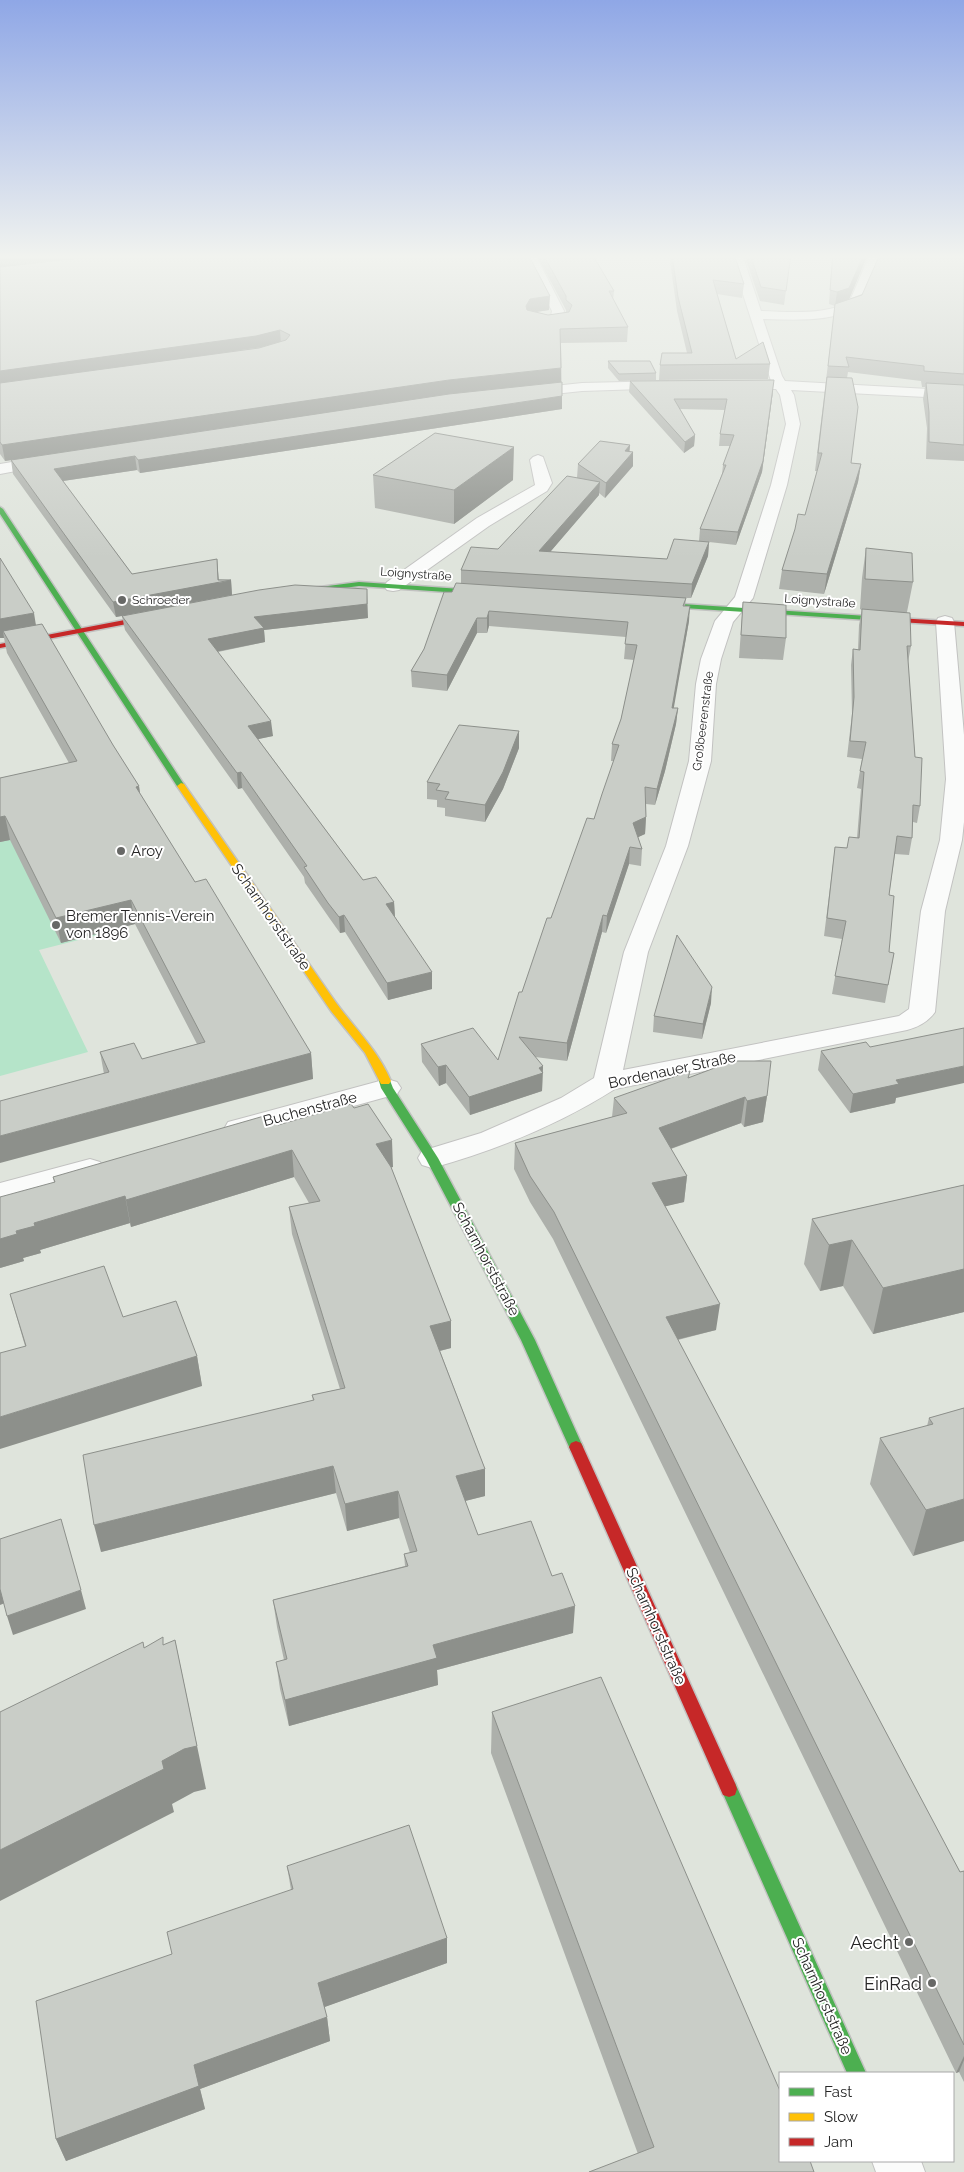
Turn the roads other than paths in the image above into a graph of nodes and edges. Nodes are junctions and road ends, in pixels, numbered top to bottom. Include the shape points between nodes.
1 (769, 355) edge
2 (683, 385) edge
3 (722, 385) edge
4 (780, 385) junction
5 (508, 395) edge
6 (964, 395) edge
7 (58, 460) edge
8 (538, 460) dead end
9 (0, 469) edge
10 (0, 509) edge
11 (393, 586) junction
12 (287, 593) edge
13 (500, 594) edge
14 (637, 603) edge
15 (734, 609) junction
16 (174, 613) edge
17 (954, 623) edge
18 (80, 631) junction
19 (0, 646) edge
20 (607, 1082) junction
21 (388, 1088) junction
22 (215, 1135) edge
23 (432, 1158) junction
24 (119, 1161) edge
25 (0, 1193) edge
26 (857, 2072) edge

1 - 4 street, Großbeerenstraße
2 - 5 street via 582,388
3 - 4 street
4 - 6 street
4 - 15 street, Großbeerenstraße via 787,394 793,424 779,484 744,598
7 - 9 street
8 - 11 street via 544,483 541,488 483,522
10 - 18 street, Scharnhorststraße
11 - 12 street, Loignystraße via 359,584
11 - 13 street, Loignystraße
14 - 15 street, Loignystraße
15 - 17 street, Loignystraße
15 - 20 street, Großbeerenstraße via 724,621 711,659 700,761 676,846 636,952
16 - 18 street
17 - 20 street, Bordenauer Straße via 957,778 951,840 933,911 922,1012 907,1022
18 - 19 street
18 - 21 street, Scharnhorststraße via 176,779 334,1009 360,1037 379,1065
20 - 23 street, Bordenauer Straße via 571,1104 491,1140
21 - 22 street, Buchenstraße
21 - 23 street, Scharnhorststraße
23 - 26 street, Scharnhorststraße via 528,1340
24 - 25 street

